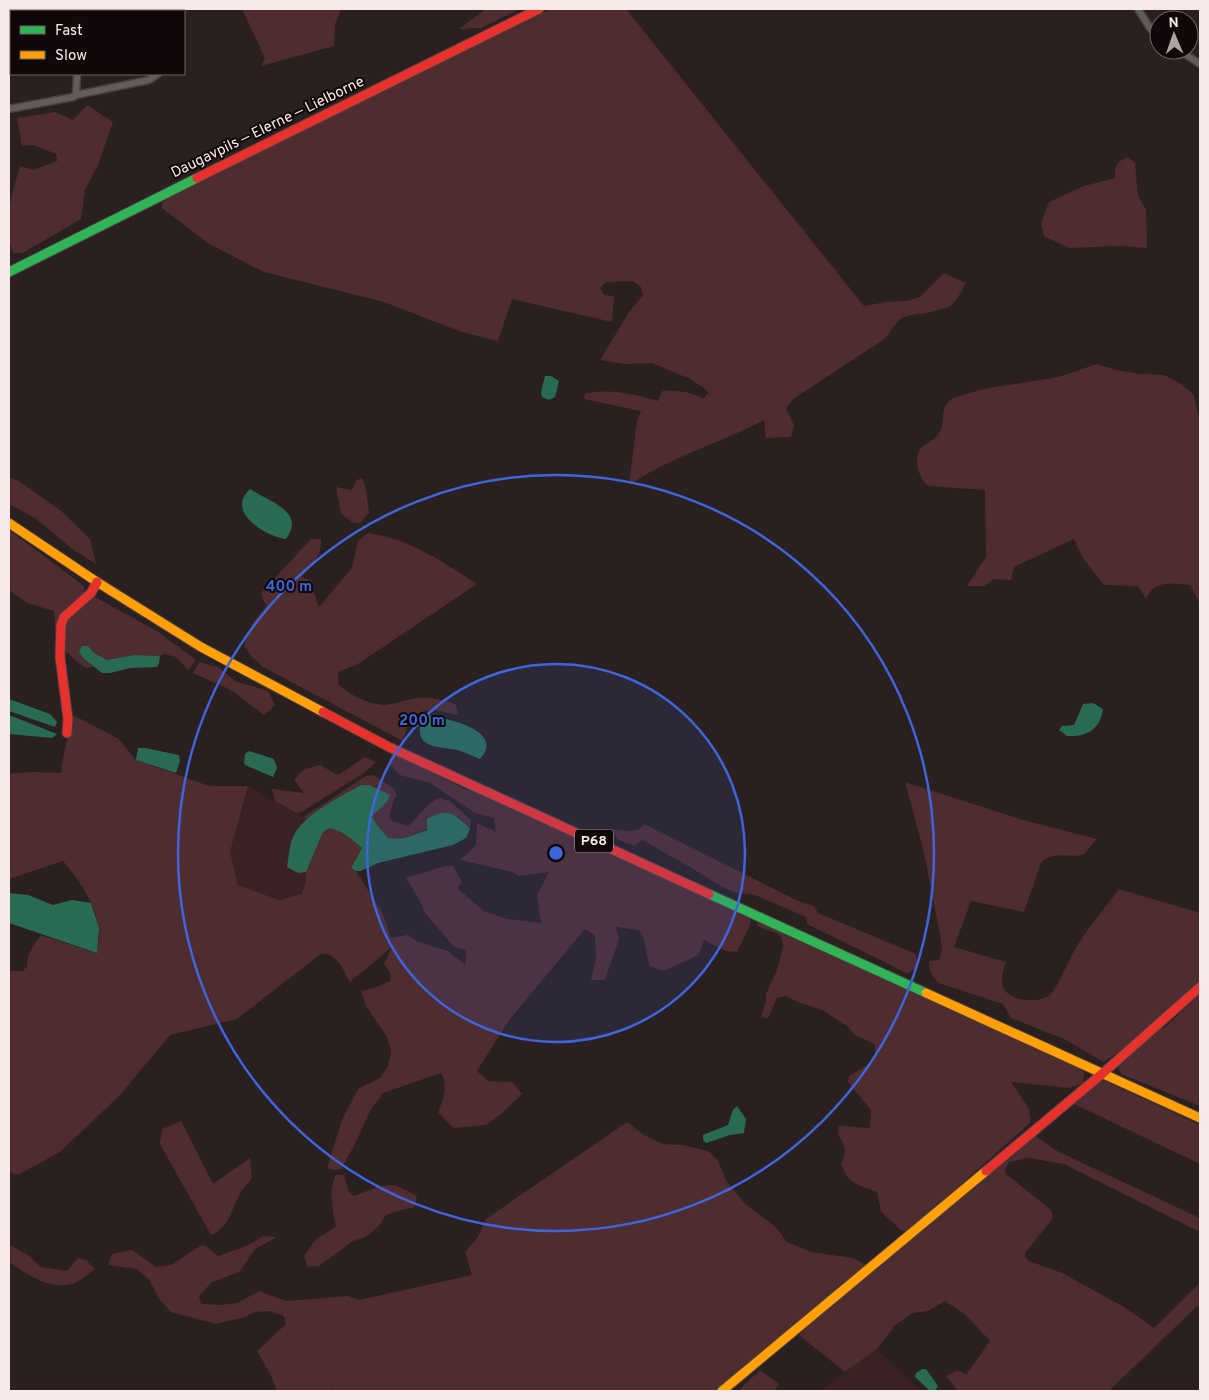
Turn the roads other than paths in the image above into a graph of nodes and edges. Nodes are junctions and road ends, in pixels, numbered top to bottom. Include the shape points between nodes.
1 (539, 9) edge
2 (1138, 9) edge
3 (1149, 26) edge
4 (77, 75) edge
5 (156, 75) edge
6 (76, 95) junction
7 (9, 109) edge
8 (9, 272) edge
9 (9, 523) edge
10 (97, 582) junction
11 (67, 734) dead end
12 (1200, 987) edge
13 (1103, 1073) junction
14 (1200, 1118) edge
15 (722, 1391) edge

1 - 8 main road, Daugavpils — Elerne — Lielborne
2 - 3 street
4 - 6 street
5 - 6 street via 149,80
6 - 7 street
9 - 10 main road, P68
10 - 11 main road via 64,617 61,625 60,657
10 - 13 main road, P68 via 201,647 389,747
12 - 13 main road
13 - 14 main road, P68
13 - 15 main road

